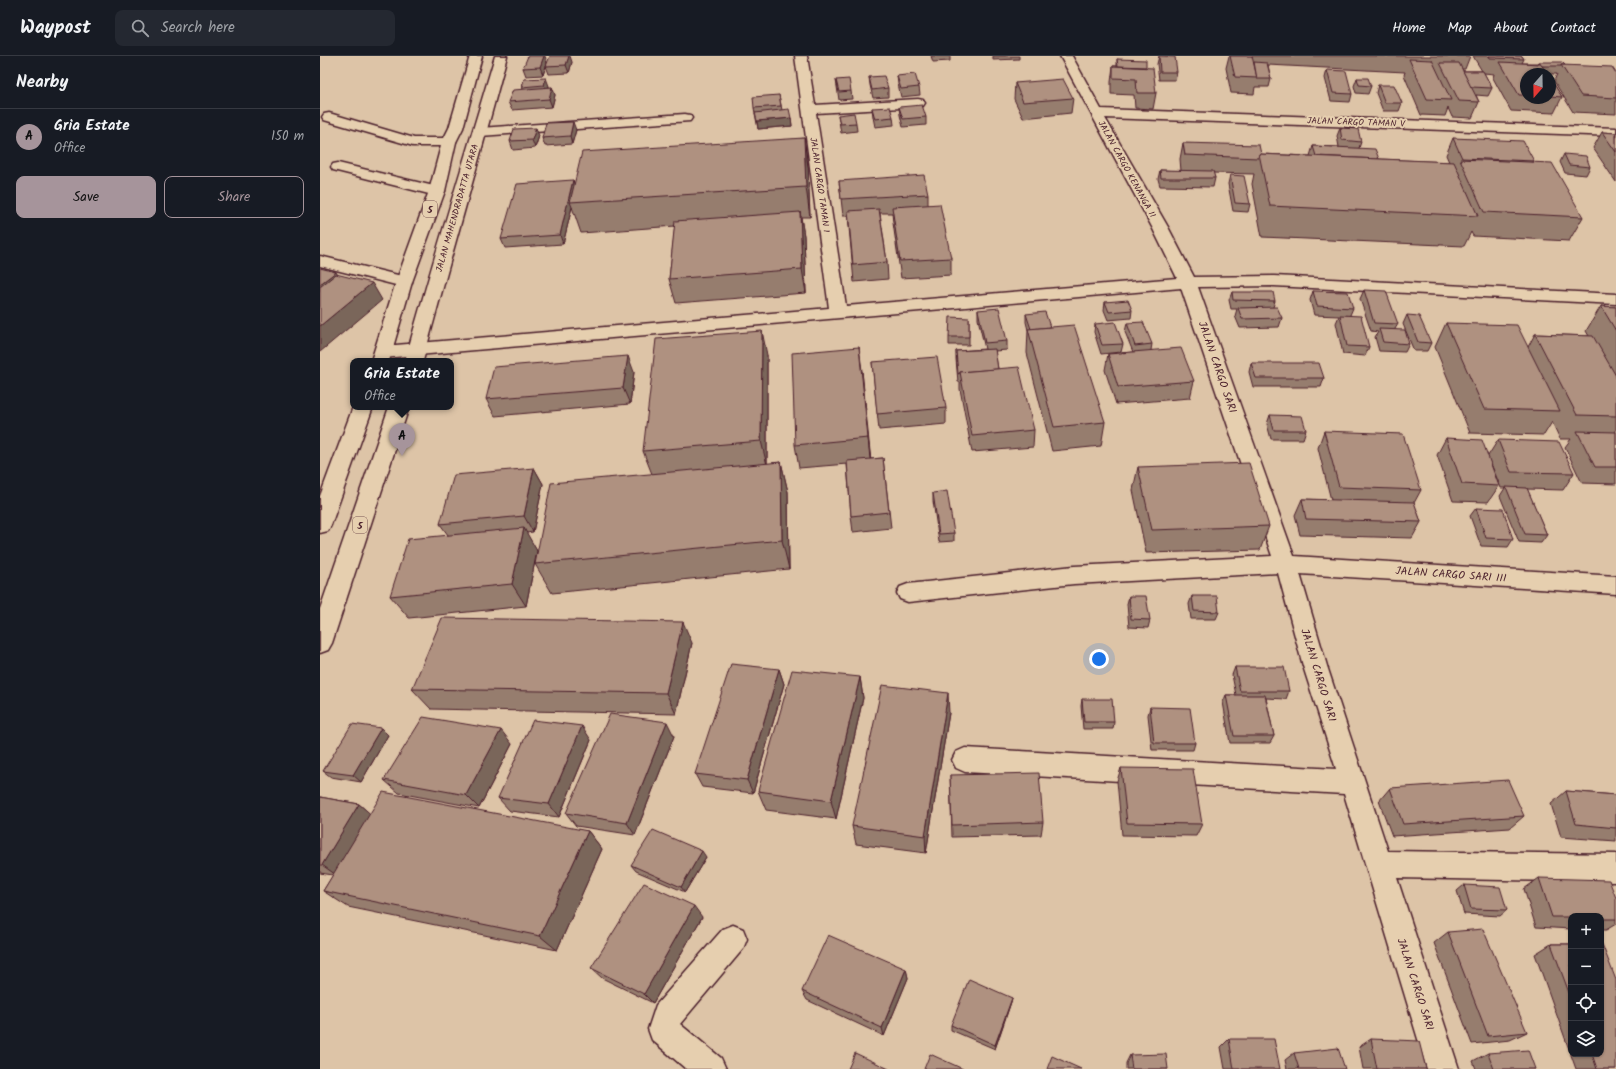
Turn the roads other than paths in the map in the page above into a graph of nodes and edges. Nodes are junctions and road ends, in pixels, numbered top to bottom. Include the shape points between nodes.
1 (476, 56) edge
2 (501, 56) edge
3 (800, 56) edge
4 (1066, 56) edge
5 (918, 103) dead end
6 (809, 109) junction
7 (1096, 113) junction
8 (328, 117) dead end
9 (685, 118) dead end
10 (480, 132) junction
11 (1616, 132) edge
12 (449, 142) junction
13 (338, 167) dead end
14 (437, 191) junction
15 (320, 261) edge
16 (404, 282) junction
17 (1188, 282) junction
18 (1616, 299) edge
19 (838, 313) junction
20 (416, 355) edge
21 (382, 357) edge
22 (362, 410) edge
23 (398, 410) edge
24 (320, 525) edge
25 (1286, 564) junction
26 (1616, 585) edge
27 (908, 593) dead end
28 (320, 643) edge
29 (965, 760) dead end
30 (1353, 782) junction
31 (1378, 864) junction
32 (1616, 868) edge
33 (733, 939) dead end
34 (710, 1069) edge
35 (1443, 1069) edge

1 - 12 main road, 5 via 456,128
2 - 10 main road, JALAN MAHENDRADATTA UTARA
3 - 6 main road, JALAN CARGO TAMAN I
4 - 7 main road, JALAN CARGO KENANGA II
5 - 6 main road
6 - 19 main road, JALAN CARGO TAMAN I
7 - 11 main road, JALAN CARGO TAMAN V
7 - 17 main road, JALAN CARGO KENANGA II
8 - 12 main road via 413,142
9 - 10 main road
10 - 20 main road, JALAN MAHENDRADATTA UTARA via 444,250
12 - 14 main road, 5
13 - 14 main road
14 - 16 main road, 5
15 - 16 main road
16 - 21 main road, 5
17 - 18 main road via 1274,281
17 - 19 main road
17 - 25 main road, JALAN CARGO SARI
19 - 20 main road
20 - 21 main road
22 - 24 main road
23 - 28 main road, 5
25 - 26 main road, JALAN CARGO SARI III
25 - 27 main road, JALAN CARGO SARI III via 1074,575
25 - 30 main road, JALAN CARGO SARI via 1315,666
29 - 30 main road
30 - 31 main road, JALAN CARGO SARI
31 - 32 main road
31 - 35 main road, JALAN CARGO SARI
33 - 34 main road via 667,1016 664,1023 663,1029

